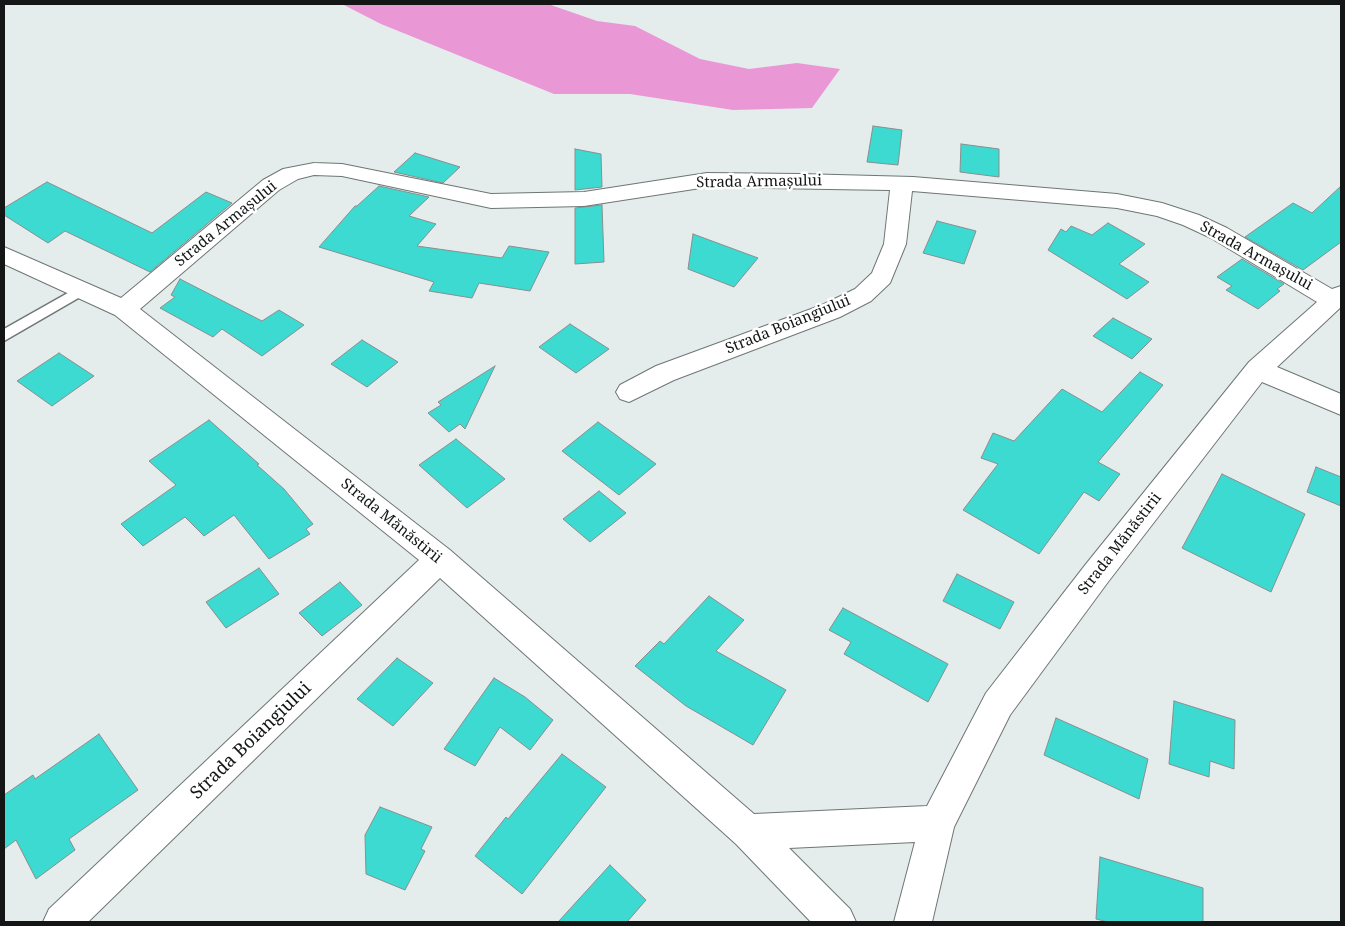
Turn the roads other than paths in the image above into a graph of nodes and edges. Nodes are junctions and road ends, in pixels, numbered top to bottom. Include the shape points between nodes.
1 (902, 184) junction
2 (4, 255) edge
3 (82, 290) junction
4 (1337, 297) edge
5 (124, 309) junction
6 (4, 336) edge
7 (1258, 369) junction
8 (629, 392) dead end
9 (1341, 405) edge
10 (440, 559) junction
11 (937, 823) junction
12 (748, 832) junction
13 (62, 922) edge
14 (837, 922) edge
15 (913, 922) edge

1 - 4 street, Strada Armașului via 1117,201 1162,210 1228,238
1 - 5 street, Strada Armașului via 707,180 584,199 491,201 342,170 314,169 291,174 271,185
1 - 8 street, Strada Boiangiului via 895,244 882,277 863,295 831,311 666,373
2 - 3 street, Strada Mănăstirii
3 - 5 street, Strada Mănăstirii
3 - 6 lane
4 - 7 street, Strada Mănăstirii
5 - 10 street, Strada Mănăstirii
7 - 9 street
7 - 11 street, Strada Mănăstirii via 998,704
10 - 12 street, Strada Mănăstirii
10 - 13 street, Strada Boiangiului
11 - 12 street
11 - 15 street, Strada Mănăstirii
12 - 14 street, Strada Mănăstirii

